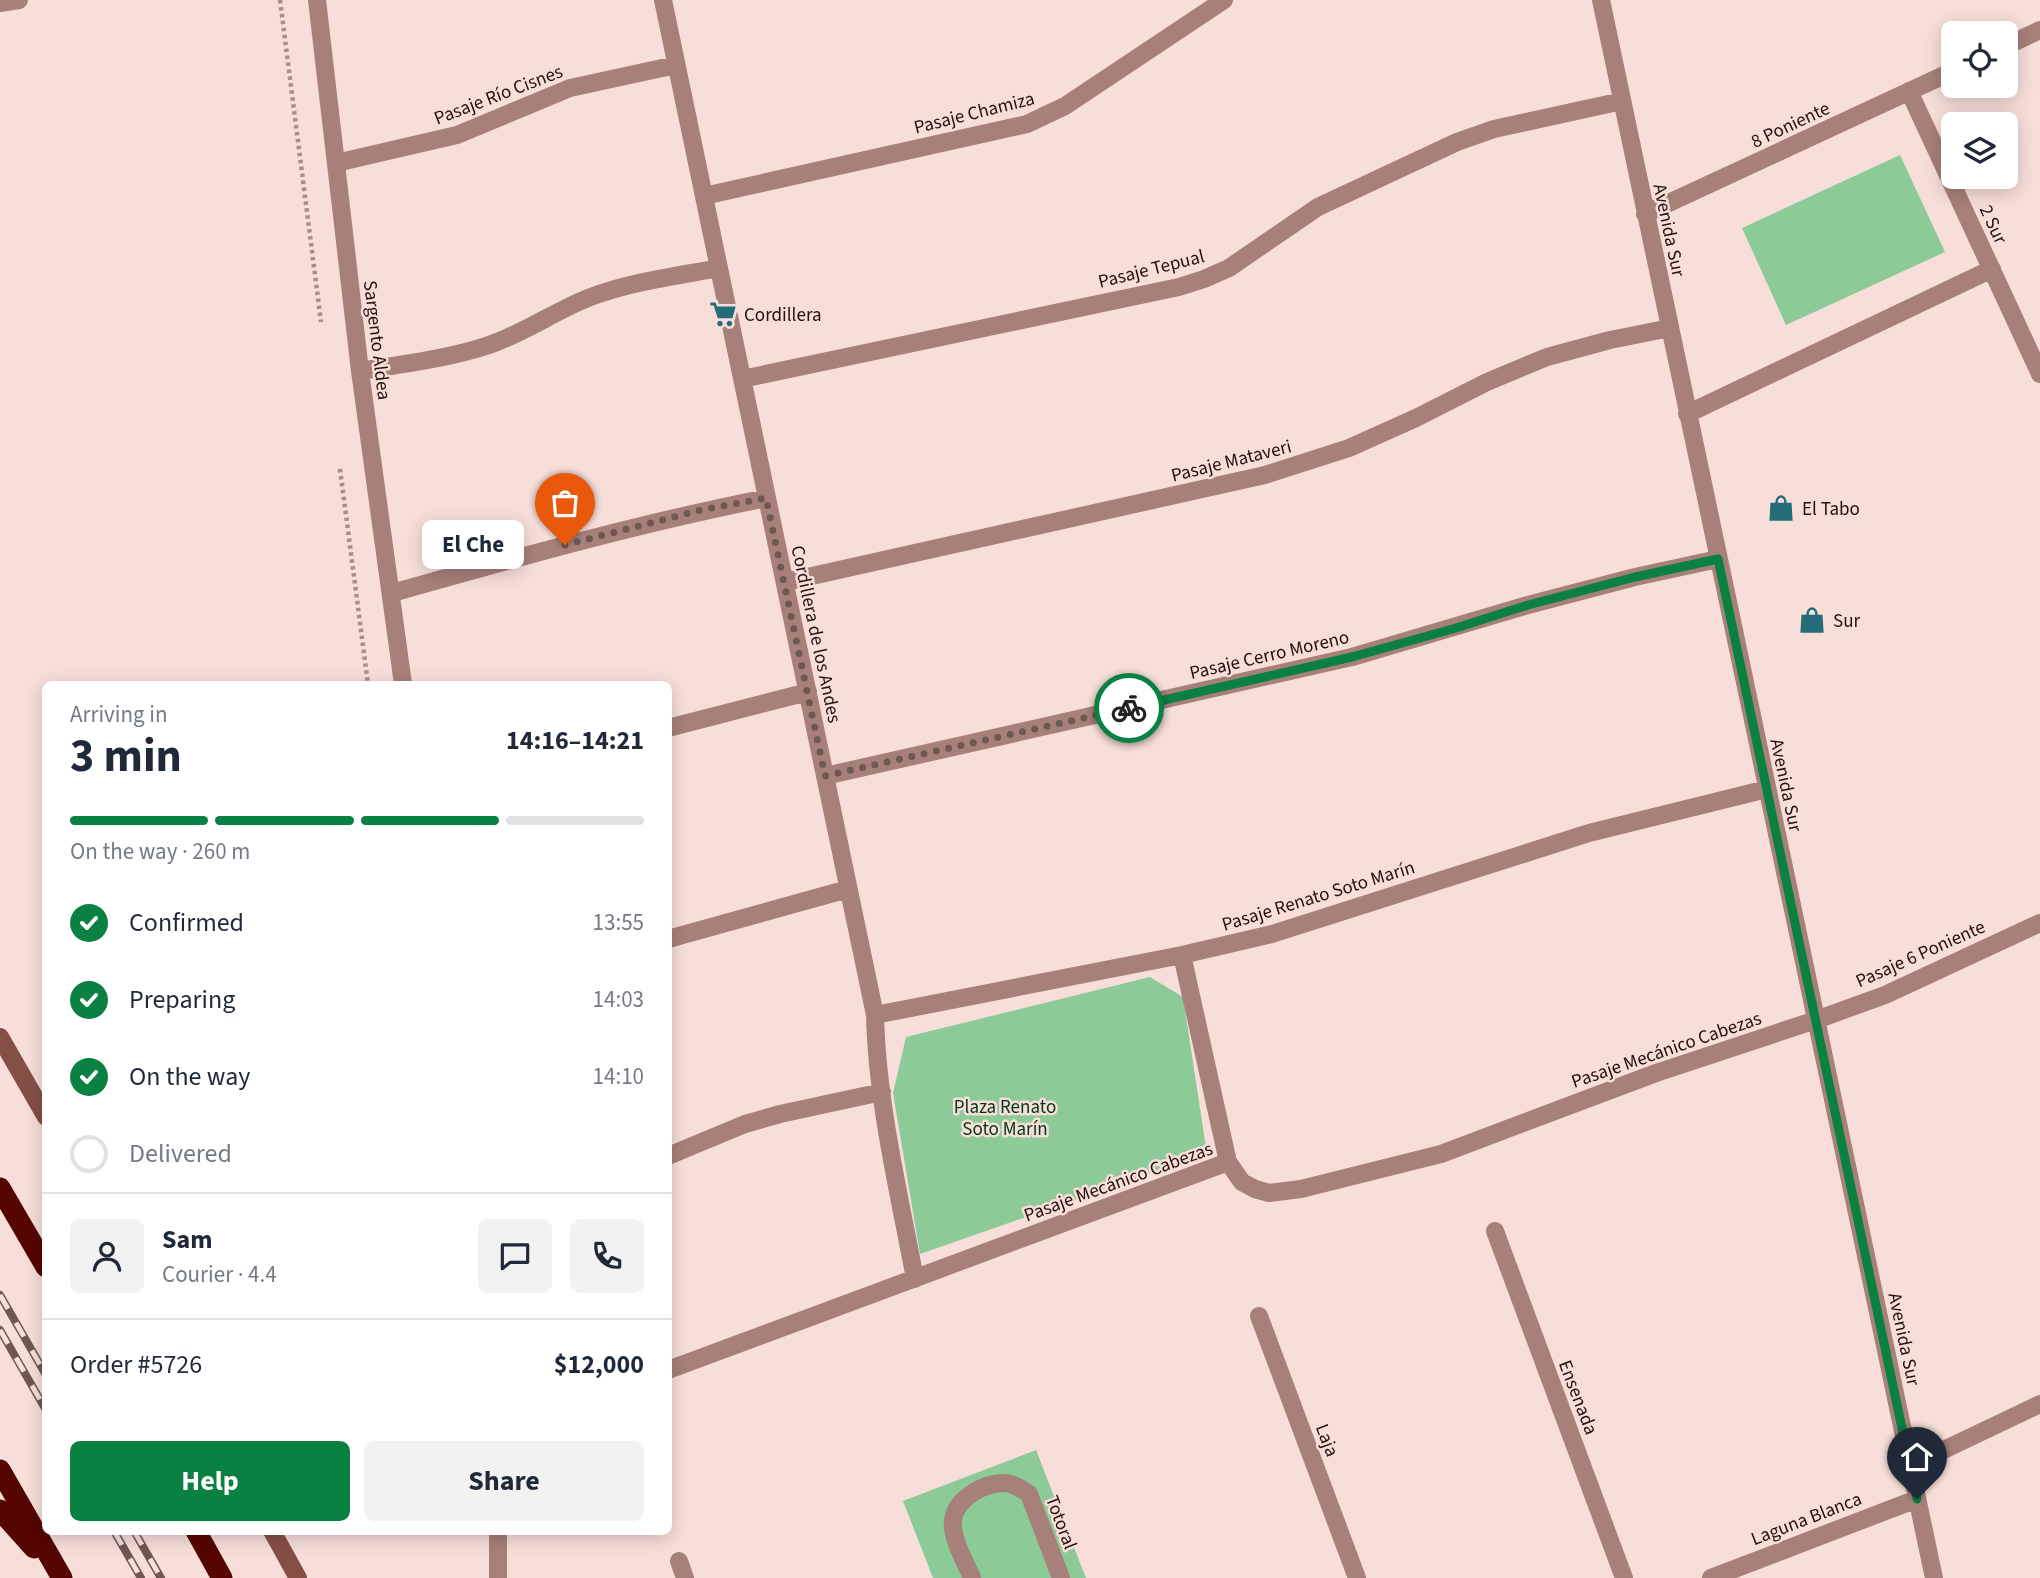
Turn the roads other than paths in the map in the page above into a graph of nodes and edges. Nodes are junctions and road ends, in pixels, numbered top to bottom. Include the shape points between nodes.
1 (19, 0) edge
2 (317, 0) edge
3 (663, 0) edge
4 (1224, 0) edge
5 (1601, 0) edge
6 (0, 3) edge
7 (2040, 30) edge
8 (2018, 40) edge
9 (676, 65) junction
10 (1941, 76) edge
11 (1909, 91) junction
12 (1622, 101) junction
13 (336, 163) junction
14 (704, 196) junction
15 (1645, 214) junction
16 (719, 268) junction
17 (1992, 269) junction
18 (1670, 328) junction
19 (360, 371) junction
20 (2040, 374) edge
21 (742, 379) junction
22 (1688, 414) junction
23 (766, 498) junction
24 (1718, 559) junction
25 (785, 582) junction
26 (392, 593) junction
27 (403, 681) edge
28 (807, 692) junction
29 (672, 727) edge
30 (825, 776) junction
31 (1767, 789) junction
32 (848, 889) junction
33 (2040, 923) edge
34 (672, 938) edge
35 (1182, 956) junction
36 (875, 1015) junction
37 (1816, 1020) junction
38 (0, 1037) edge
39 (882, 1092) junction
40 (42, 1110) edge
41 (672, 1154) edge
42 (1228, 1162) junction
43 (0, 1188) edge
44 (1495, 1231) dead end
45 (42, 1261) edge
46 (915, 1279) junction
47 (1259, 1316) dead end
48 (672, 1369) edge
49 (2040, 1404) edge
50 (1910, 1466) junction
51 (0, 1470) edge
52 (1917, 1499) junction
53 (0, 1510) edge
54 (198, 1535) edge
55 (274, 1535) edge
56 (498, 1535) edge
57 (62, 1578) edge
58 (222, 1578) edge
59 (298, 1578) edge
60 (498, 1578) edge
61 (972, 1578) edge
62 (1061, 1578) edge
63 (1357, 1578) edge
64 (1625, 1578) edge
65 (1711, 1578) edge
66 (1934, 1578) edge

1 - 6 street
2 - 13 street, Sargento Aldea
3 - 9 street, Cordillera de los Andes
4 - 14 street, Pasaje Chamiza via 1065,106 1027,124
5 - 12 street, Avenida Sur
7 - 8 street
9 - 13 street, Pasaje Río Cisnes via 570,88 457,135
9 - 14 street, Cordillera de los Andes
10 - 11 street, 8 Poniente
11 - 15 street, 8 Poniente
11 - 17 street, 2 Sur
12 - 15 street, Avenida Sur
12 - 21 street, Pasaje Tepual via 1494,129 1457,142 1330,201 1252,254 1179,287
13 - 19 street, Sargento Aldea
14 - 16 street, Cordillera de los Andes
15 - 18 street, Avenida Sur
16 - 19 street via 614,289 487,346
16 - 21 street, Cordillera de los Andes
17 - 20 street, 2 Sur
17 - 22 street
18 - 22 street, Avenida Sur
18 - 25 street, Pasaje Mataveri via 1547,358 1371,439 1276,472
19 - 26 street, Sargento Aldea
21 - 23 street, Cordillera de los Andes
22 - 24 street, Avenida Sur
23 - 25 street, Cordillera de los Andes
23 - 26 street via 612,532
24 - 30 street, Pasaje Cerro Moreno via 1528,605 1352,657
24 - 31 street, Avenida Sur
25 - 28 street, Cordillera de los Andes
26 - 27 street, Sargento Aldea
28 - 29 street
28 - 30 street, Cordillera de los Andes
30 - 32 street, Cordillera de los Andes
31 - 35 street, Pasaje Renato Soto Marín via 1589,833 1325,919
31 - 37 street, Avenida Sur
32 - 34 street
32 - 36 street, Cordillera de los Andes
33 - 37 street, Pasaje 6 Poniente via 1885,995
35 - 36 street, Pasaje Renato Soto Marín
35 - 42 street
36 - 39 street, Cordillera de los Andes
37 - 42 street, Pasaje Mecánico Cabezas via 1398,1166 1269,1193 1242,1182
37 - 50 street, Avenida Sur
38 - 40 main road
39 - 41 street via 746,1124
39 - 46 street, Cordillera de los Andes
42 - 46 street, Pasaje Mecánico Cabezas
43 - 45 highway
44 - 64 street, Ensenada
46 - 48 street, Pasaje Mecánico Cabezas
47 - 63 street, Laja
49 - 50 street
50 - 52 street, Avenida Sur
51 - 57 highway
52 - 65 street, Laguna Blanca
52 - 66 street, Avenida Sur
53 - 57 highway
54 - 58 highway
55 - 59 main road
56 - 60 street
61 - 62 street, Totoral via 953,1528 956,1509 970,1494 1005,1483 1029,1494

